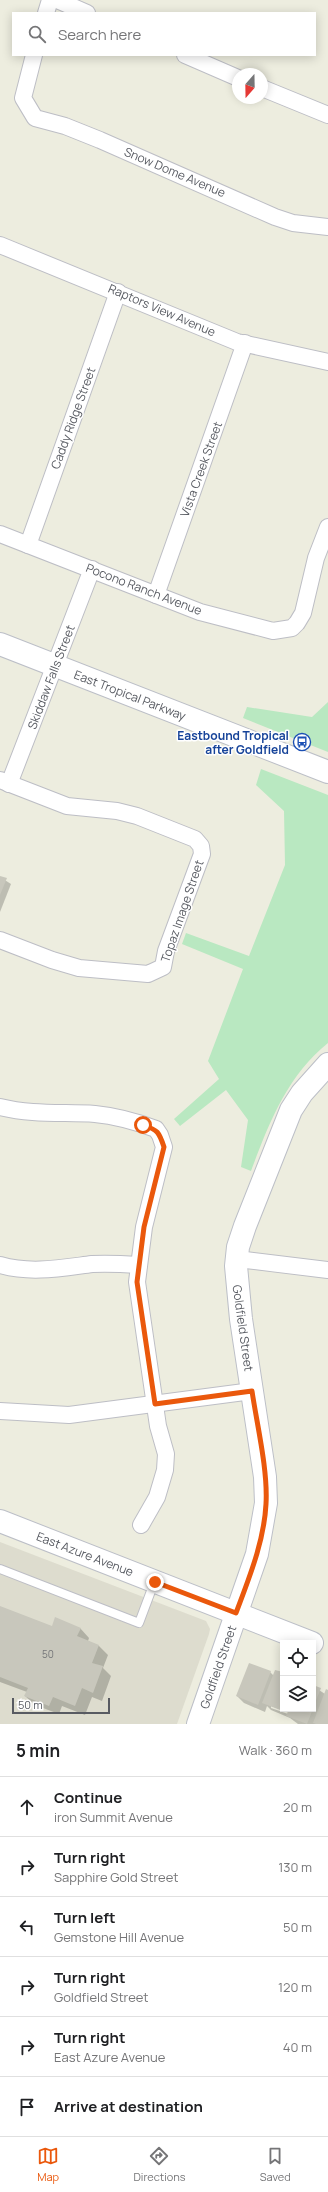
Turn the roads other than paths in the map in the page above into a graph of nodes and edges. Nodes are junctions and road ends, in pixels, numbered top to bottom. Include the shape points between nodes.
1 (50, 0) edge
2 (57, 0) edge
3 (46, 12) edge
4 (85, 12) edge
5 (34, 56) edge
6 (187, 56) edge
7 (232, 75) edge
8 (268, 90) edge
9 (328, 115) edge
10 (328, 227) edge
11 (0, 245) edge
12 (118, 292) junction
13 (245, 343) junction
14 (328, 362) edge
15 (328, 527) edge
16 (0, 534) edge
17 (28, 545) junction
18 (92, 569) junction
19 (156, 595) junction
20 (0, 644) edge
21 (56, 666) junction
22 (328, 772) edge
23 (5, 782) edge
24 (0, 940) edge
25 (328, 1064) edge
26 (0, 1107) edge
27 (237, 1259) junction
28 (139, 1264) junction
29 (0, 1265) edge
30 (328, 1270) edge
31 (252, 1391) junction
32 (155, 1404) junction
33 (0, 1411) edge
34 (0, 1521) edge
35 (141, 1525) dead end
36 (0, 1569) edge
37 (155, 1582) junction
38 (236, 1613) junction
39 (304, 1640) edge
40 (316, 1644) edge
41 (328, 1649) edge
42 (198, 1724) edge

1 - 3 street
2 - 4 street
5 - 10 street, Snow Dome Avenue via 23,98 35,118 65,126 100,140 275,216 294,223
6 - 7 street
8 - 9 street
11 - 12 street, Raptors View Avenue
12 - 13 street, Raptors View Avenue
12 - 17 street, Caddy Ridge Street
13 - 14 street, Raptors View Avenue
13 - 19 street, Vista Creek Street
15 - 19 street, Pocono Ranch Avenue via 316,558 303,613 292,628 273,631 200,612
16 - 17 street, Pocono Ranch Avenue
17 - 18 street, Pocono Ranch Avenue
18 - 19 street, Pocono Ranch Avenue
18 - 21 street, Skiddaw Falls Street
20 - 21 street, East Tropical Parkway
21 - 22 street, East Tropical Parkway
21 - 23 street, Skiddaw Falls Street
23 - 24 street, Topaz Image Street via 67,806 117,811 137,816 195,839 201,846 202,854 166,951 163,967 156,972 139,974 79,968
25 - 27 street, Goldfield Street via 315,1076 291,1110 244,1226
26 - 28 street via 60,1115 108,1116 156,1129 164,1147 164,1154 144,1227
27 - 30 street
27 - 31 street, Goldfield Street via 236,1282
28 - 29 street via 93,1264 66,1269 32,1270
28 - 32 street via 137,1282
31 - 32 street
31 - 38 street, Goldfield Street via 265,1477 266,1503 257,1554
32 - 33 street via 69,1415
32 - 35 street via 166,1454 165,1470 157,1497
34 - 37 street, East Azure Avenue
36 - 37 lane via 139,1623
37 - 38 street, East Azure Avenue
38 - 39 street, East Azure Avenue
38 - 42 street, Goldfield Street
40 - 41 street, East Azure Avenue

